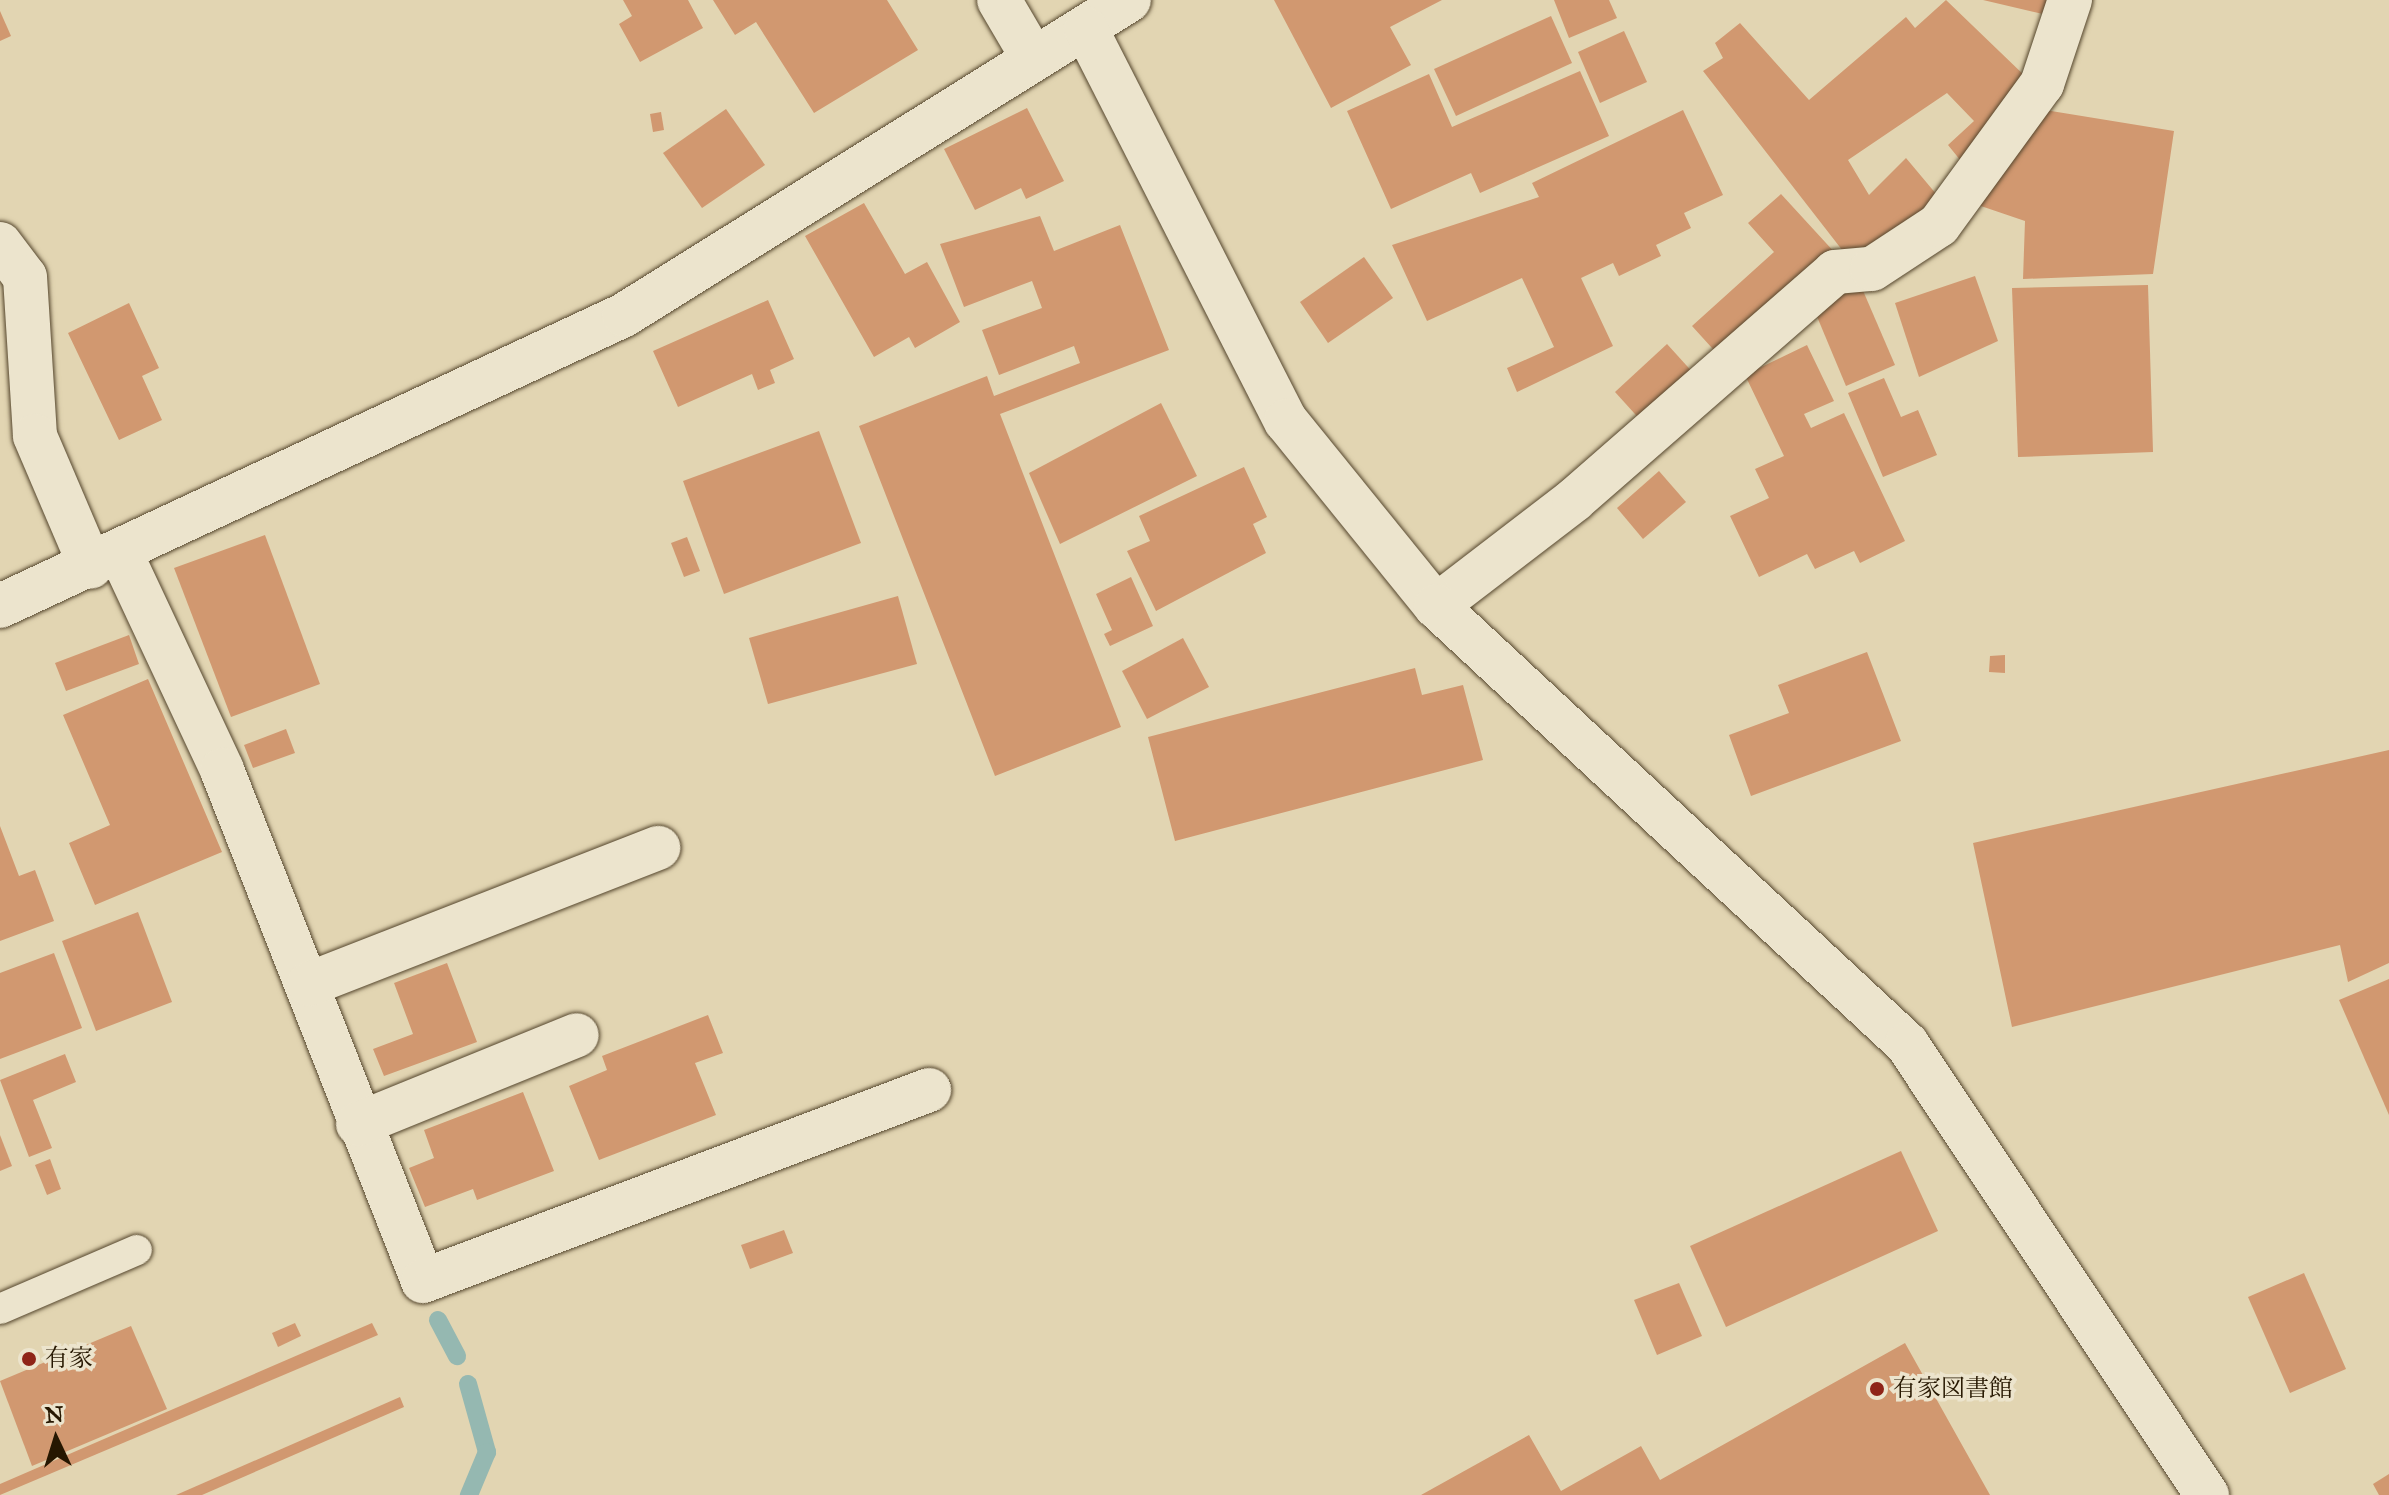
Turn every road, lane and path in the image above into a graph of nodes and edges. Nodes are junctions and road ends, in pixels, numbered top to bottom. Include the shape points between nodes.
1 (999, 0) edge
2 (1129, 0) edge
3 (2070, 0) edge
4 (1086, 29) junction
5 (1033, 58) junction
6 (0, 244) edge
7 (106, 561) junction
8 (0, 606) edge
9 (1436, 606) junction
10 (658, 848) dead end
11 (309, 984) junction
12 (577, 1035) dead end
13 (929, 1090) dead end
14 (358, 1124) junction
15 (137, 1250) dead end
16 (0, 1309) edge
17 (2207, 1495) edge

1 - 5 street
2 - 4 street
3 - 9 street via 2042,84 1939,225 1872,269 1835,272 1574,500
4 - 5 street
4 - 9 street via 1286,421
5 - 7 street via 624,315
6 - 7 street via 25,277 35,436
7 - 8 street
7 - 11 street via 222,770
9 - 17 street via 1907,1044
10 - 11 street
11 - 14 street
12 - 14 street
13 - 14 street via 423,1281
15 - 16 lane

